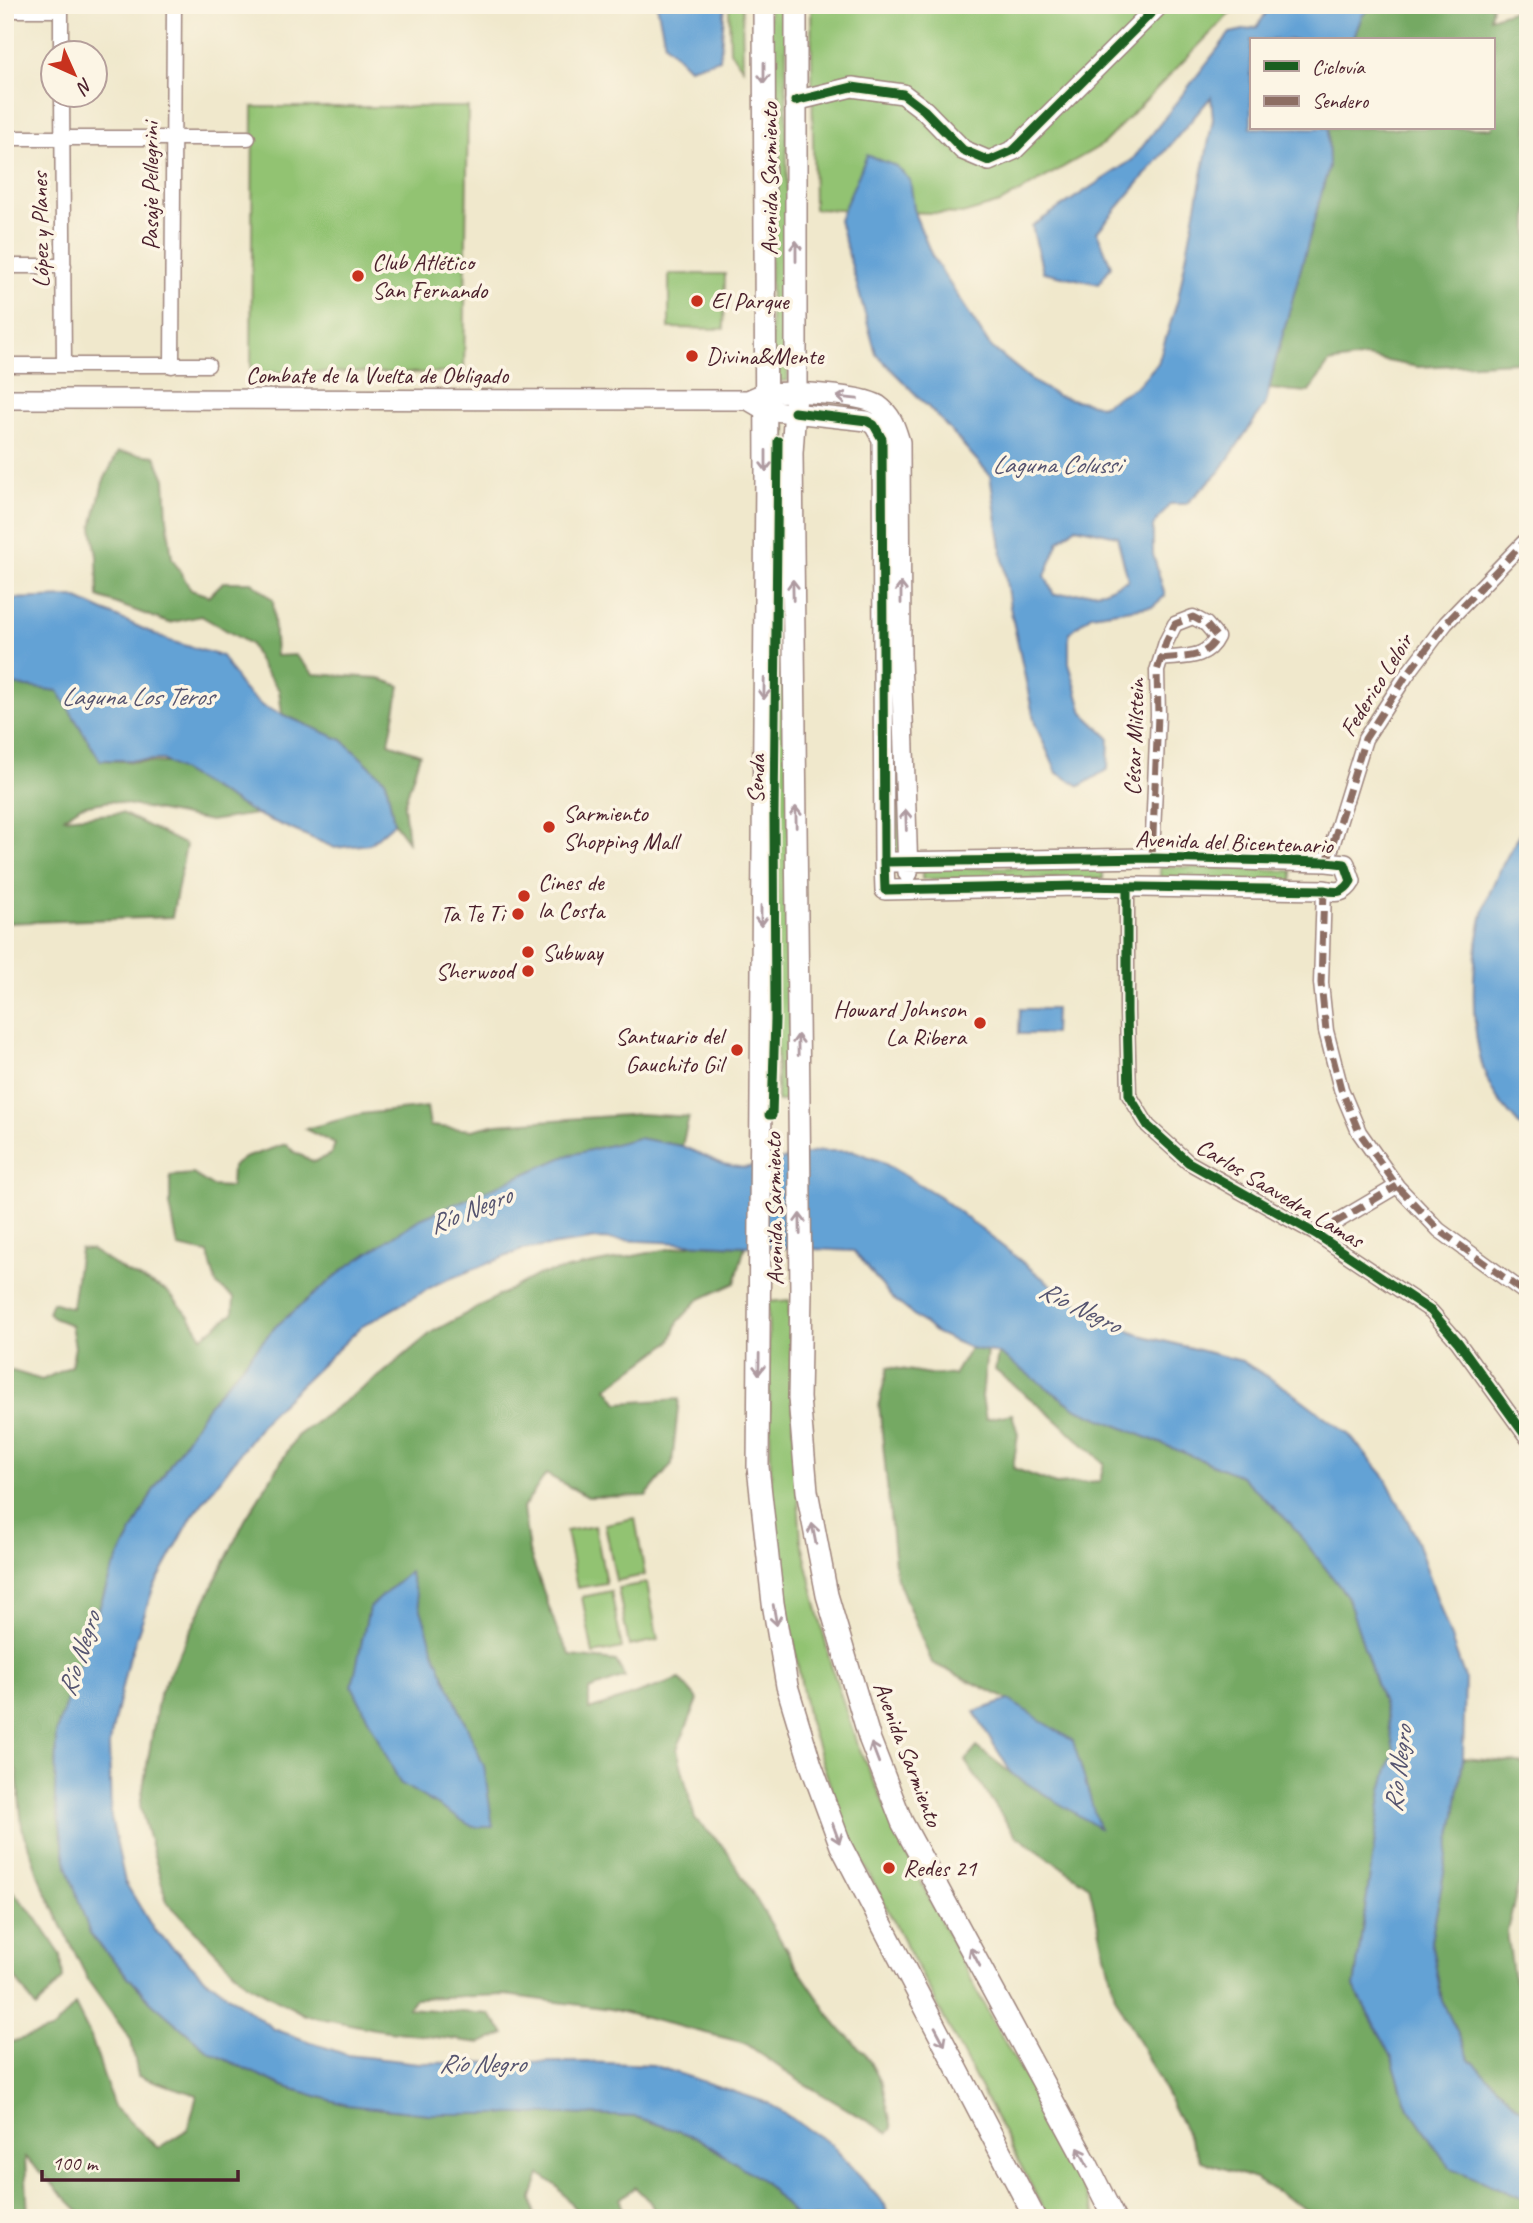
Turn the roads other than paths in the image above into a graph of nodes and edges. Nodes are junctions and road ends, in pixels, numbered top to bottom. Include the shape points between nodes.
1 (174, 5) edge
2 (764, 5) edge
3 (796, 5) edge
4 (1159, 5) edge
5 (61, 8) edge
6 (5, 10) edge
7 (61, 38) edge
8 (795, 101) junction
9 (62, 108) edge
10 (173, 137) junction
11 (5, 138) edge
12 (62, 138) junction
13 (248, 138) dead end
14 (5, 265) edge
15 (64, 265) junction
16 (5, 365) edge
17 (64, 365) junction
18 (208, 365) dead end
19 (173, 366) junction
20 (5, 399) edge
21 (760, 401) junction
22 (795, 402) junction
23 (1528, 538) edge
24 (892, 657) junction
25 (1161, 659) dead end
26 (1112, 858) junction
27 (1152, 858) junction
28 (884, 862) junction
29 (907, 862) junction
30 (1327, 862) junction
31 (1121, 887) junction
32 (1149, 887) junction
33 (909, 888) junction
34 (1324, 890) junction
35 (1397, 1186) junction
36 (1316, 1234) junction
37 (1528, 1295) edge
38 (1528, 1439) edge
39 (1035, 2218) edge
40 (1114, 2218) edge

1 - 10 street, Pasaje Pellegrini
2 -> 21 main road, Avenida Sarmiento
3 - 8 main road, Avenida Sarmiento
4 - 8 street via 1014,150 989,161 963,150 903,94 852,87
5 - 6 street
5 - 7 street
22 -> 8 main road, Avenida Sarmiento
9 - 12 street, López y Planes
10 - 12 street
10 - 13 street
10 - 19 street, Pasaje Pellegrini
11 - 12 street
12 - 15 street, López y Planes
14 - 15 street
15 - 17 street, López y Planes
16 - 17 street
17 - 19 street
18 - 19 street
20 - 21 street, Combate de la Vuelta de Obligado
21 - 22 street, Combate de la Vuelta de Obligado
21 -> 39 main road, Avenida Sarmiento via 758,1467 773,1603 787,1686 841,1846
22 - 24 street, Combate de la Vuelta de Obligado via 863,399 894,421 900,442
40 -> 22 main road, Avenida Sarmiento via 902,1822 870,1740 827,1595 807,1491 799,1398
23 - 30 street, Federico Leloir via 1446,623 1365,739
24 - 28 street
29 -> 24 street
25 - 27 street, César Milstein
26 - 27 street, Avenida del Bicentenario
26 - 29 street, Avenida del Bicentenario
26 - 31 street
27 - 30 street, Avenida del Bicentenario
27 - 32 street
28 - 29 street, Avenida del Bicentenario
28 - 33 street, Avenida del Bicentenario via 885,890
29 - 33 street
30 - 34 street, Avenida del Bicentenario via 1345,864 1351,881 1338,893
31 - 32 street, Avenida del Bicentenario
31 - 33 street, Avenida del Bicentenario
31 - 36 street, Carlos Saavedra Lamas via 1129,1096 1148,1126 1188,1162
32 - 34 street, Avenida del Bicentenario
34 - 35 street via 1321,983 1329,1042 1359,1132
35 - 36 street
35 - 37 street via 1439,1230
36 - 38 street, Carlos Saavedra Lamas via 1431,1311

